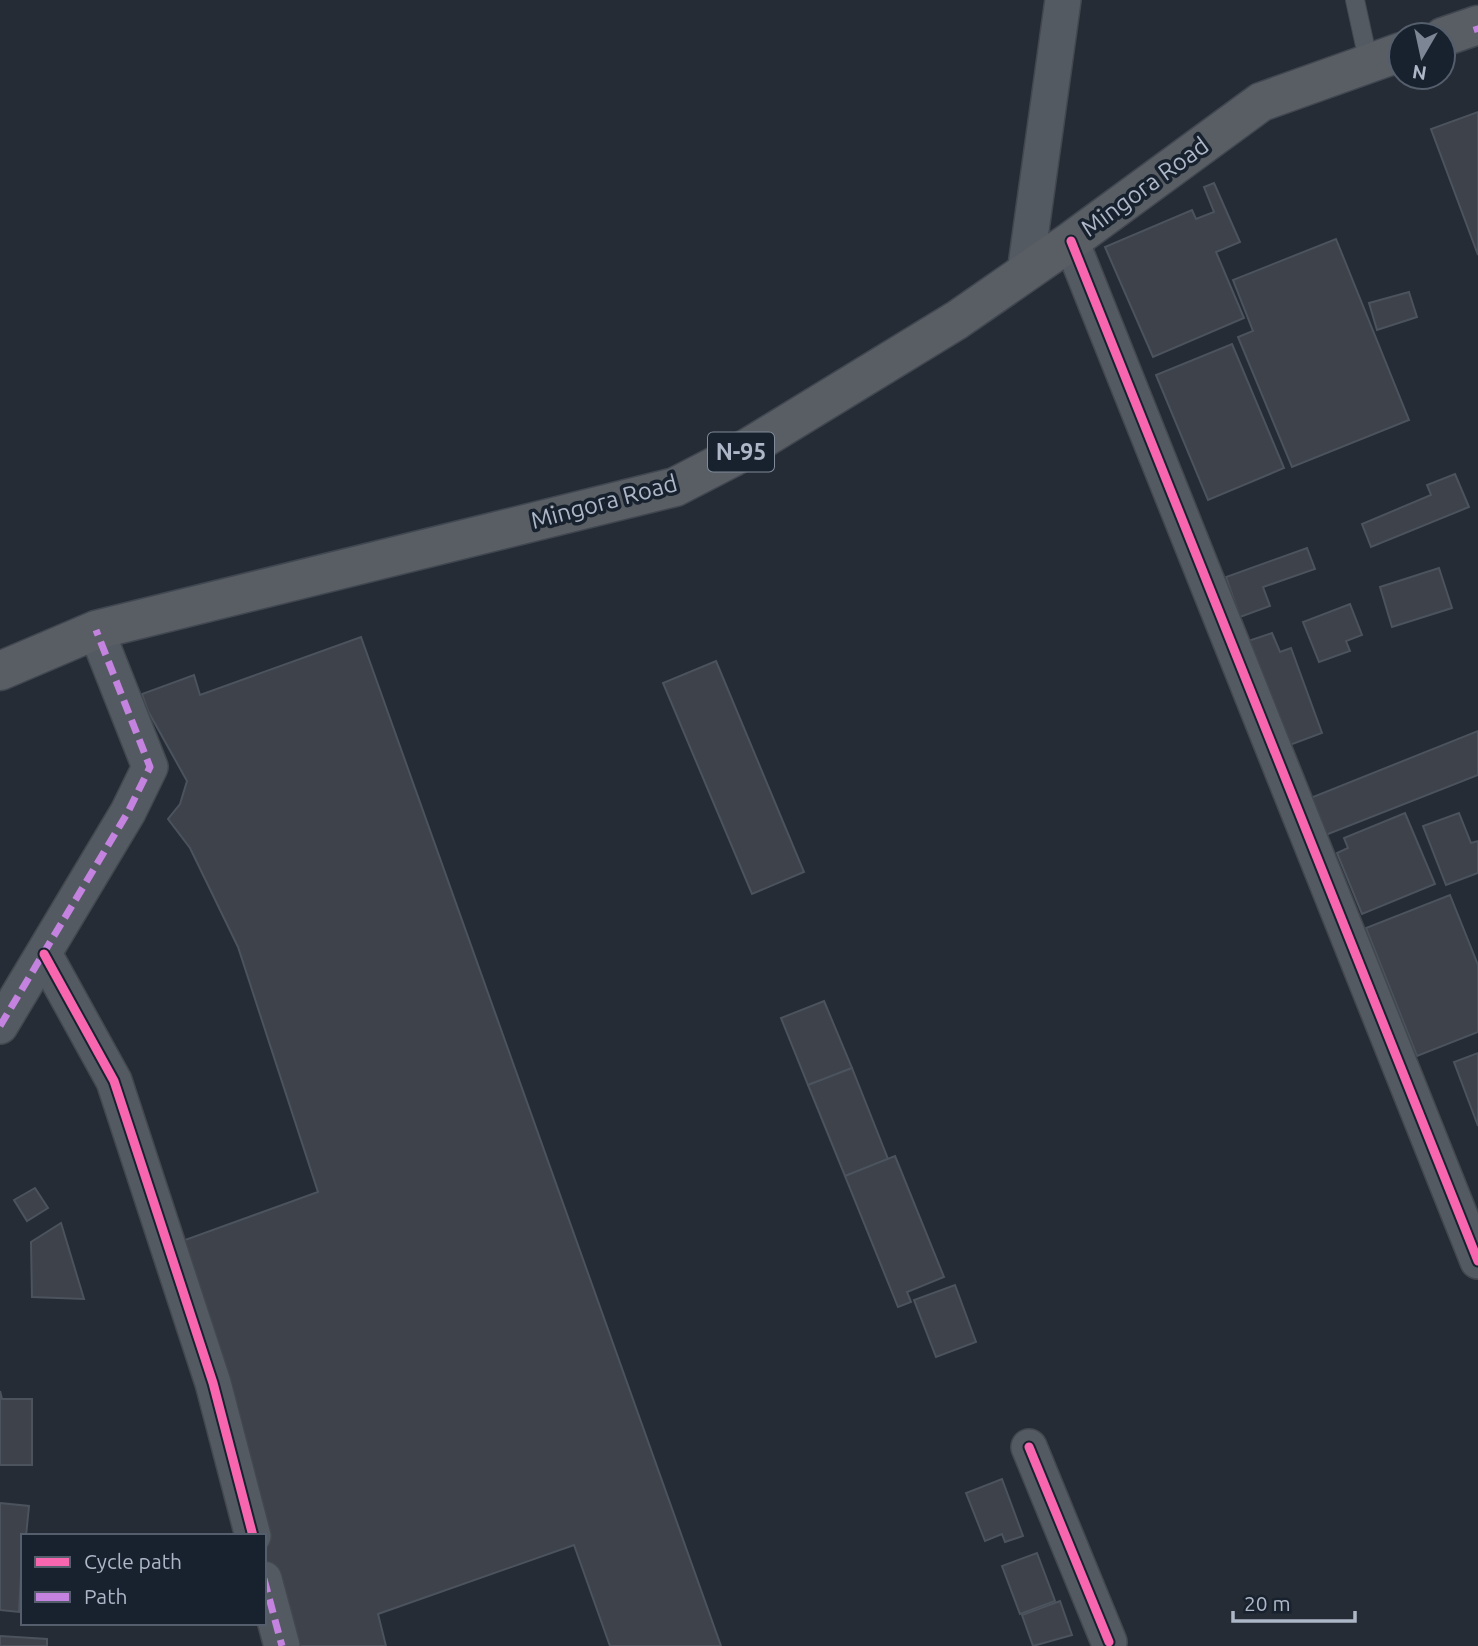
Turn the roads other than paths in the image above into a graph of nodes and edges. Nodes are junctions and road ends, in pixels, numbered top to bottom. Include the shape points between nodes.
1 (1063, 0) edge
2 (1356, 0) edge
3 (1385, 58) edge
4 (1071, 242) junction
5 (1025, 273) junction
6 (96, 630) junction
7 (0, 671) edge
8 (44, 954) junction
9 (0, 1026) edge
10 (1478, 1261) edge
11 (1029, 1447) dead end
12 (252, 1534) edge
13 (266, 1587) edge
14 (1109, 1642) dead end
15 (282, 1646) edge

1 - 5 street
2 - 3 lane
3 - 4 highway, Mingora Road / N-95 via 1261,102
4 - 5 highway, Mingora Road / N-95
4 - 10 street
5 - 6 highway, Mingora Road / N-95 via 957,320 733,457 675,487
6 - 7 highway, Mingora Road / N-95
6 - 8 street via 150,767 128,813
8 - 9 street
8 - 12 street via 114,1081 213,1383
11 - 14 street
13 - 15 street

